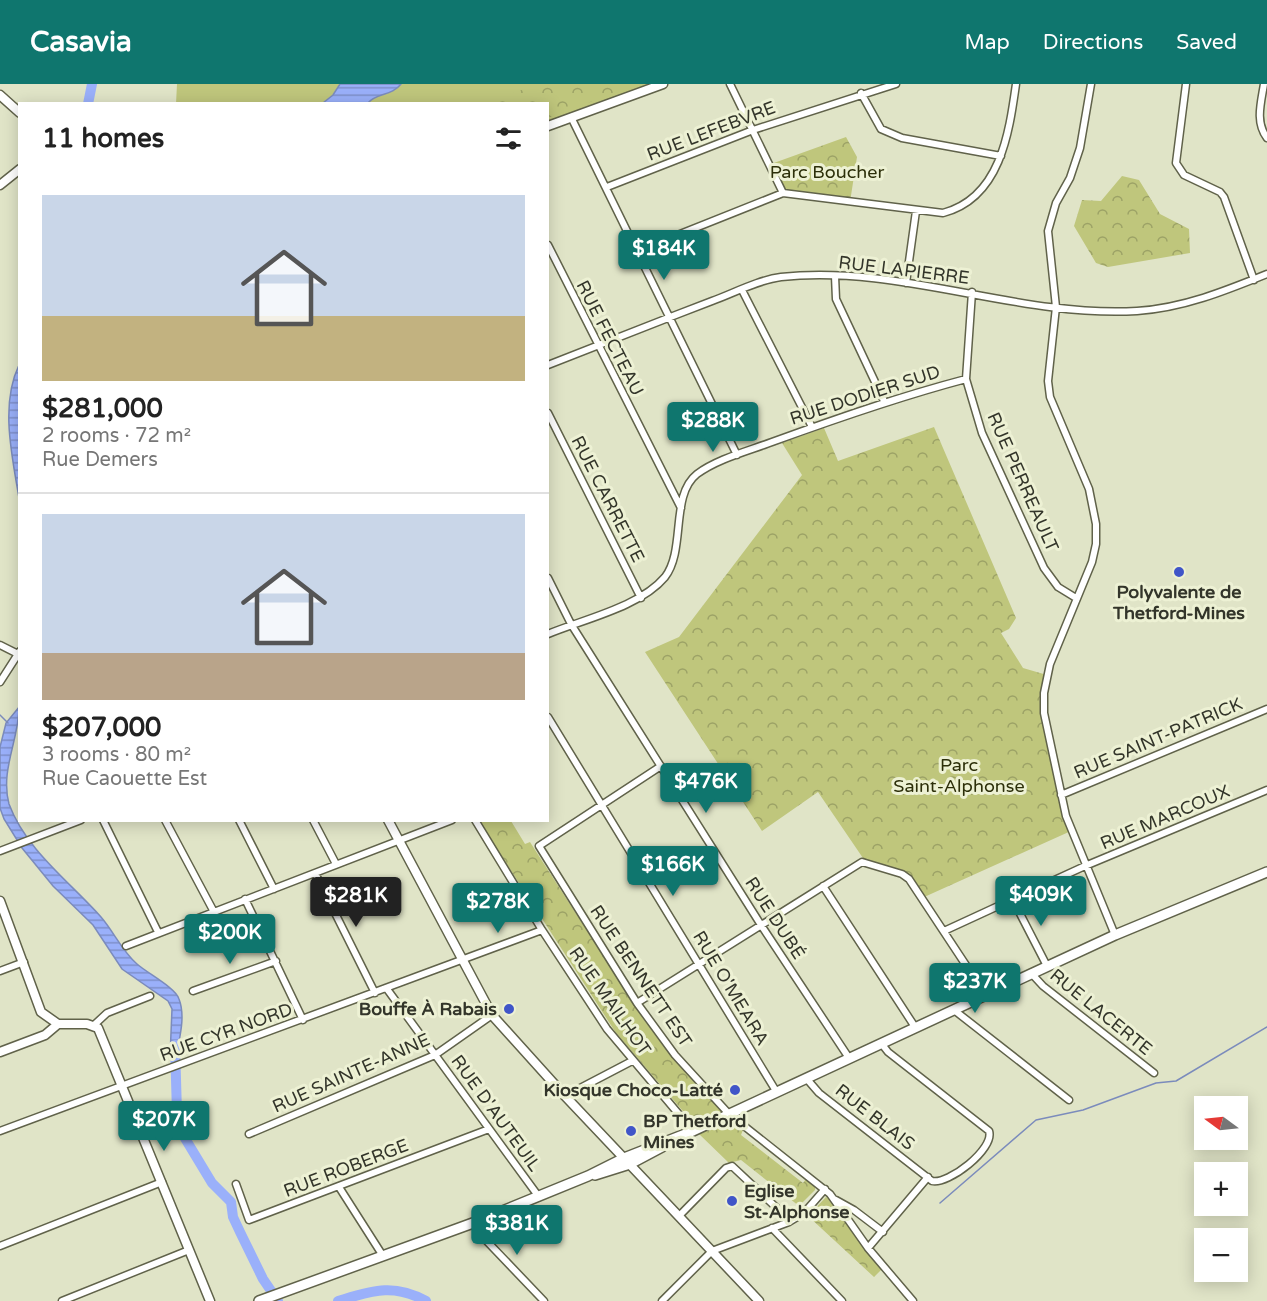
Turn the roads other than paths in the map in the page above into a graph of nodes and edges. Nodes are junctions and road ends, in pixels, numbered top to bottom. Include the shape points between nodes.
1 (663, 84) edge
2 (730, 84) edge
3 (896, 84) edge
4 (1016, 84) edge
5 (1091, 84) edge
6 (1186, 84) edge
7 (1264, 84) edge
8 (861, 93) junction
9 (0, 95) edge
10 (18, 111) edge
11 (571, 117) junction
12 (549, 126) edge
13 (753, 130) junction
14 (1267, 138) edge
15 (1001, 156) junction
16 (18, 172) edge
17 (0, 185) edge
18 (607, 187) junction
19 (783, 193) junction
20 (916, 211) junction
21 (549, 248) edge
22 (635, 252) junction
23 (1267, 274) edge
24 (835, 276) junction
25 (1254, 280) junction
26 (906, 283) junction
27 (742, 290) junction
28 (972, 292) junction
29 (1056, 308) junction
30 (670, 318) junction
31 (596, 346) junction
32 (549, 365) edge
33 (966, 379) junction
34 (884, 401) junction
35 (549, 415) edge
36 (812, 427) junction
37 (737, 455) junction
38 (681, 507) junction
39 (549, 580) edge
40 (641, 598) junction
41 (1076, 598) junction
42 (572, 624) junction
43 (549, 633) edge
44 (0, 645) edge
45 (18, 653) edge
46 (18, 655) edge
47 (0, 682) edge
48 (1267, 709) edge
49 (549, 719) edge
50 (662, 766) junction
51 (1267, 790) edge
52 (1061, 795) junction
53 (602, 804) junction
54 (76, 822) edge
55 (104, 822) edge
56 (166, 822) edge
57 (240, 822) edge
58 (314, 822) edge
59 (389, 822) edge
60 (447, 822) edge
61 (476, 822) edge
62 (399, 841) junction
63 (0, 851) edge
64 (336, 864) junction
65 (1085, 866) junction
66 (1267, 872) edge
67 (315, 873) junction
68 (823, 886) junction
69 (274, 889) junction
70 (245, 899) junction
71 (1013, 900) junction
72 (0, 901) edge
73 (214, 912) junction
74 (761, 925) junction
75 (542, 930) junction
76 (944, 931) junction
77 (158, 933) junction
78 (1115, 935) junction
79 (126, 946) dead end
80 (276, 961) junction
81 (463, 961) junction
82 (24, 962) junction
83 (699, 963) junction
84 (1047, 966) junction
85 (0, 971) edge
86 (1030, 973) junction
87 (387, 989) junction
88 (193, 991) dead end
89 (375, 993) junction
90 (986, 994) junction
91 (150, 996) dead end
92 (637, 1003) junction
93 (953, 1009) junction
94 (492, 1015) junction
95 (303, 1020) junction
96 (58, 1024) junction
97 (93, 1026) junction
98 (915, 1027) junction
99 (881, 1043) junction
100 (0, 1052) edge
101 (435, 1055) junction
102 (849, 1058) junction
103 (632, 1061) junction
104 (1154, 1073) dead end
105 (806, 1078) junction
106 (122, 1084) junction
107 (776, 1091) junction
108 (565, 1096) junction
109 (1069, 1100) dead end
110 (729, 1114) junction
111 (489, 1129) junction
112 (0, 1131) edge
113 (693, 1131) junction
114 (249, 1134) dead end
115 (627, 1161) junction
116 (928, 1177) junction
117 (162, 1182) junction
118 (236, 1184) dead end
119 (339, 1187) junction
120 (825, 1189) junction
121 (539, 1197) junction
122 (836, 1200) junction
123 (679, 1216) junction
124 (788, 1222) junction
125 (473, 1223) junction
126 (772, 1228) junction
127 (883, 1232) junction
128 (0, 1246) edge
129 (868, 1248) junction
130 (189, 1250) junction
131 (712, 1251) junction
132 (383, 1256) junction
133 (262, 1300) edge
134 (664, 1300) edge
135 (62, 1301) edge
136 (210, 1301) edge
137 (544, 1301) edge
138 (759, 1301) edge
139 (842, 1301) edge
140 (913, 1301) edge

1 - 11 street
2 - 13 street
3 - 8 street, RUE LEFEBVRE
4 - 15 street via 1009,137
5 - 29 street via 1080,148 1048,231
6 - 25 street via 1176,163 1184,175 1220,192 1224,198
7 - 14 street via 1259,115
8 - 13 street, RUE LEFEBVRE
8 - 15 street via 881,129 902,138
9 - 10 street
11 - 12 street
11 - 18 street
13 - 18 street, RUE LEFEBVRE
13 - 19 street
15 - 20 street via 980,192 963,208 943,213
16 - 17 street
18 - 22 street
19 - 20 street
19 - 22 street
20 - 26 street
21 - 31 street, RUE FECTEAU
22 - 30 street
23 - 25 street, RUE LAPIERRE
24 - 26 street, RUE LAPIERRE
24 - 27 street, RUE LAPIERRE via 779,277
24 - 34 street via 836,299
25 - 29 street, RUE LAPIERRE via 1170,307 1100,311
26 - 28 street, RUE LAPIERRE
27 - 30 street, RUE LAPIERRE
27 - 36 street
28 - 29 street, RUE LAPIERRE
28 - 33 street, RUE PERREAULT
29 - 41 street via 1049,367 1050,397 1089,489 1096,524 1092,562
30 - 31 street, RUE LAPIERRE
30 - 37 street
31 - 32 street, RUE LAPIERRE
31 - 38 street, RUE FECTEAU
33 - 34 street, RUE DODIER SUD
33 - 41 street, RUE PERREAULT via 982,433 1044,568 1058,587
34 - 36 street, RUE DODIER SUD
35 - 40 street, RUE CARRETTE
36 - 37 street, RUE DODIER SUD
37 - 38 street, RUE DODIER SUD via 695,475
38 - 40 street, RUE DODIER SUD via 676,550 666,576
39 - 42 street, RUE DUBÉ
40 - 42 street, RUE DODIER SUD
41 - 52 street via 1050,664 1044,693 1044,713
42 - 43 street, RUE DODIER SUD
42 - 50 street, RUE DUBÉ
44 - 45 street
46 - 47 street
48 - 52 street, RUE SAINT-PATRICK
49 - 53 street, RUE O'MEARA
50 - 53 street
50 - 74 street, RUE DUBÉ
51 - 65 street, RUE MARCOUX
52 - 65 street
53 - 83 street, RUE O'MEARA
53 - 92 street, RUE BENNETT EST via 539,846
54 - 63 street
55 - 77 street
56 - 73 street
57 - 69 street
58 - 64 street
59 - 62 street
60 - 62 street
61 - 75 street, RUE MAILHOT
62 - 64 street
62 - 81 street
64 - 67 street
65 - 71 street, RUE MARCOUX
65 - 78 street
66 - 78 main road
67 - 69 street
67 - 89 street
68 - 74 street
68 - 76 street via 862,862 902,874
68 - 98 street
69 - 70 street
70 - 73 street
70 - 80 street
71 - 76 street, RUE MARCOUX
71 - 84 street
72 - 82 street
73 - 77 street
74 - 83 street
74 - 102 street, RUE DUBÉ
75 - 81 street, RUE CYR NORD
75 - 103 street, RUE MAILHOT
76 - 90 street
77 - 79 street
78 - 84 main road
80 - 88 street
80 - 95 street
81 - 87 street, RUE CYR NORD
81 - 94 street
82 - 85 street
82 - 96 street via 41,1012
83 - 92 street
83 - 107 street, RUE O'MEARA
84 - 86 main road
86 - 90 main road
86 - 104 street, RUE LACERTE
87 - 89 street, RUE CYR NORD
87 - 101 street, RUE D'AUTEUIL
89 - 95 street, RUE CYR NORD
90 - 93 main road
91 - 97 street via 107,1013
92 - 110 street, RUE BENNETT EST via 675,1055
93 - 98 main road
93 - 109 street
94 - 101 street, RUE SAINTE-ANNE
94 - 108 street
95 - 106 street, RUE CYR NORD
96 - 97 street
96 - 100 street via 45,1035
97 - 106 street via 101,1033
98 - 99 main road
99 - 102 main road
99 - 116 street via 989,1131 991,1138 977,1157 945,1181 936,1182
101 - 111 street, RUE D'AUTEUIL
101 - 114 street, RUE SAINTE-ANNE
102 - 105 main road
103 - 108 street
103 - 113 street, RUE MAILHOT
105 - 107 main road
105 - 116 street, RUE BLAIS via 819,1093
106 - 112 street, RUE CYR NORD
106 - 117 street
107 - 110 main road
108 - 115 street
110 - 113 main road
110 - 120 street, RUE BENNETT EST
111 - 119 street, RUE ROBERGE
111 - 121 street, RUE D'AUTEUIL
113 - 115 main road
115 - 121 main road
115 - 123 street
116 - 127 street
117 - 128 street
117 - 130 street
118 - 119 street, RUE ROBERGE via 249,1220
119 - 132 street
120 - 122 street, RUE BENNETT EST
120 - 124 street via 804,1213
121 - 125 main road
122 - 127 street
122 - 129 street
123 - 124 street via 732,1166
123 - 131 street
124 - 126 street
125 - 132 main road
125 - 137 street
126 - 131 street
126 - 139 street
127 - 129 street
129 - 140 street
130 - 135 street
130 - 136 street
131 - 134 street
131 - 138 street
132 - 133 main road

